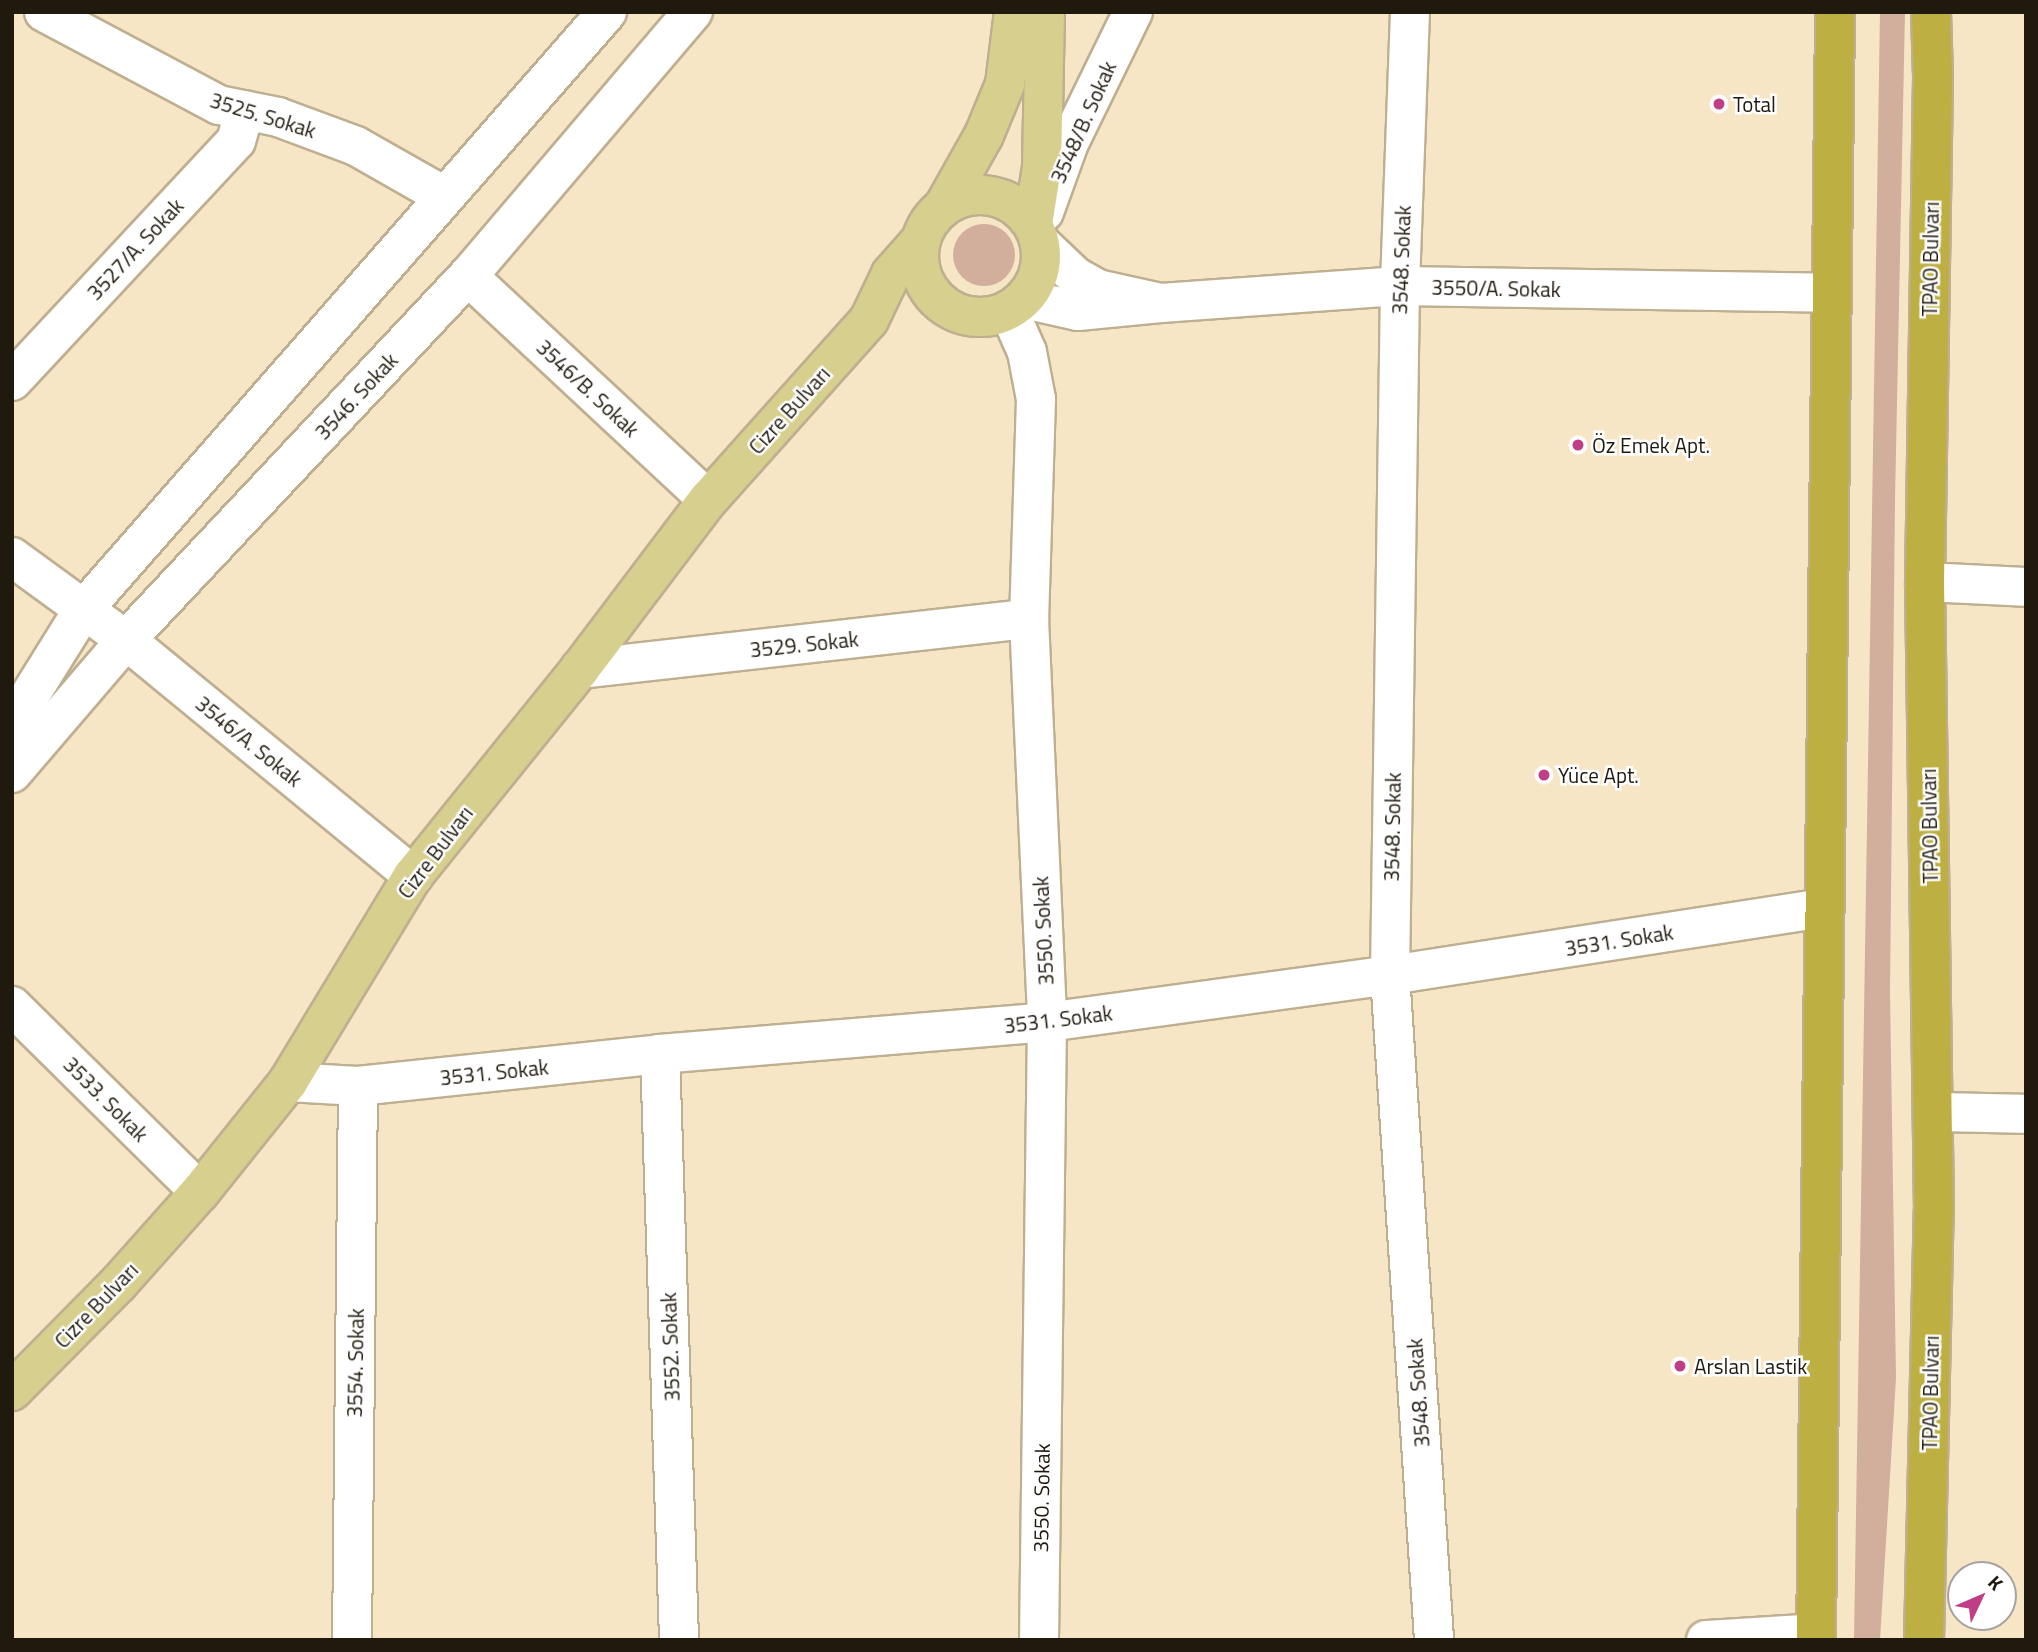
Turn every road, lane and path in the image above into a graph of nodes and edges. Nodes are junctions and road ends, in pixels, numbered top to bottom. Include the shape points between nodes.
1 (44, 12) edge
2 (607, 12) edge
3 (693, 12) edge
4 (1014, 12) edge
5 (1045, 12) edge
6 (1133, 12) edge
7 (1410, 12) edge
8 (1835, 12) edge
9 (1931, 12) edge
10 (245, 110) junction
11 (444, 196) junction
12 (944, 206) junction
13 (1036, 234) junction
14 (921, 240) junction
15 (468, 276) junction
16 (1400, 286) junction
17 (1831, 293) junction
18 (1161, 303) junction
19 (1016, 305) junction
20 (950, 310) junction
21 (869, 320) junction
22 (12, 381) edge
23 (708, 500) junction
24 (12, 557) edge
25 (1925, 582) junction
26 (2026, 587) edge
27 (83, 610) junction
28 (1029, 619) junction
29 (126, 640) junction
30 (580, 669) junction
31 (12, 724) edge
32 (12, 773) edge
33 (413, 876) junction
34 (1824, 908) junction
35 (1390, 975) junction
36 (12, 1006) edge
37 (1047, 1022) junction
38 (660, 1054) junction
39 (288, 1082) junction
40 (358, 1086) junction
41 (1934, 1112) junction
42 (2026, 1114) edge
43 (200, 1192) junction
44 (12, 1391) edge
45 (1816, 1636) edge
46 (352, 1640) edge
47 (679, 1640) edge
48 (1039, 1640) edge
49 (1434, 1640) edge
50 (1706, 1640) edge
51 (1924, 1640) edge

1 - 10 street, 3525. Sokak via 219,105
2 - 11 street
3 - 15 street, 3546. Sokak
4 - 12 main road via 1005,84 985,135
5 - 13 main road
6 - 13 street, 3548/B. Sokak via 1069,143
7 - 16 street, 3548. Sokak
8 - 17 highway
9 - 25 highway, TPAO Bulvarı
10 - 11 street, 3525. Sokak via 278,117 356,146
10 - 22 street, 3527/A. Sokak via 236,141
11 - 27 street
12 - 13 main road via 961,197 1002,199 1019,209
12 - 14 main road via 929,221
13 - 18 street via 1076,277 1098,289
13 - 19 main road via 1041,263 1036,283
14 - 20 main road via 918,260 923,280 934,298
14 - 21 main road via 891,274
15 - 23 street, 3546/B. Sokak
15 - 29 street, 3546. Sokak
16 - 17 street, 3550/A. Sokak
16 - 18 street, 3550/A. Sokak
16 - 35 street, 3548. Sokak
17 - 34 highway
18 - 19 street, 3550/A. Sokak via 1078,310
19 - 20 main road via 989,317 969,317
19 - 28 street, 3550. Sokak via 1037,398
20 - 21 main road via 900,308
21 - 23 main road, Cizre Bulvarı
23 - 30 main road, Cizre Bulvarı
24 - 27 street, 3546/A. Sokak
25 - 26 street
25 - 41 highway, TPAO Bulvarı
27 - 29 street, 3546/A. Sokak
27 - 31 street
28 - 30 street, 3529. Sokak
28 - 37 street, 3550. Sokak
29 - 32 street, 3546. Sokak
29 - 33 street, 3546/A. Sokak
30 - 33 main road, Cizre Bulvarı
33 - 39 main road, Cizre Bulvarı
34 - 35 street, 3531. Sokak
34 - 45 highway
35 - 37 street, 3531. Sokak
35 - 49 street, 3548. Sokak
36 - 43 street, 3533. Sokak
37 - 38 street, 3531. Sokak
37 - 48 street, 3550. Sokak
38 - 40 street, 3531. Sokak
38 - 47 street, 3552. Sokak
39 - 40 street, 3531. Sokak
39 - 43 main road, Cizre Bulvarı
40 - 46 street, 3554. Sokak
41 - 42 street
41 - 51 highway, TPAO Bulvarı
43 - 44 main road, Cizre Bulvarı via 118,1284
45 - 50 street

